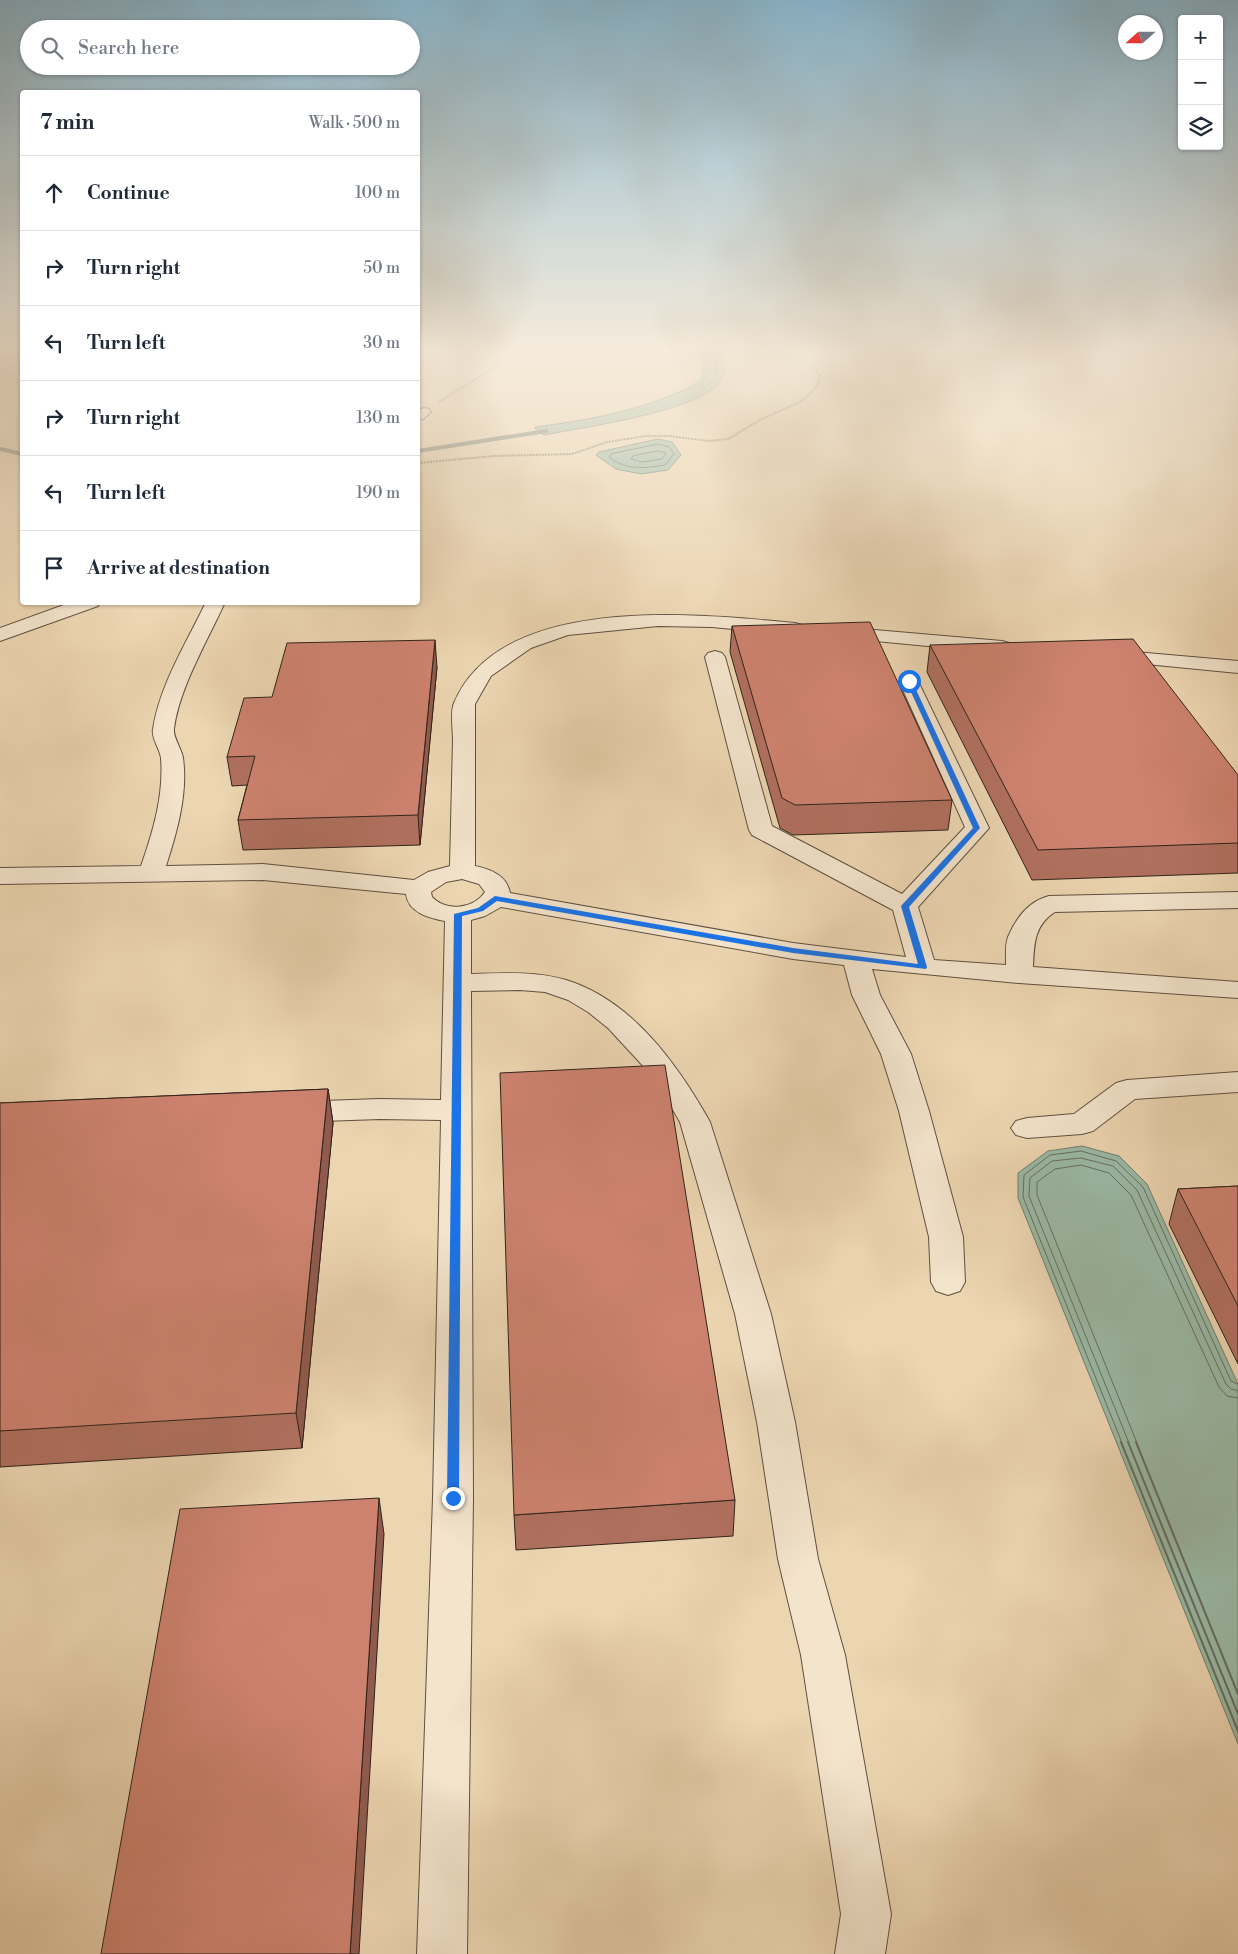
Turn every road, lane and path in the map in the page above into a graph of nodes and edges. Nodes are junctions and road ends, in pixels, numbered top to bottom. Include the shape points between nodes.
1 (608, 443) edge
2 (420, 463) edge
3 (83, 605) edge
4 (215, 605) edge
5 (0, 635) edge
6 (1024, 649) edge
7 (1092, 655) edge
8 (715, 657) dead end
9 (1238, 667) edge
10 (909, 681) dead end
11 (462, 871) junction
12 (150, 874) junction
13 (0, 876) edge
14 (421, 888) junction
15 (495, 898) junction
16 (1238, 900) edge
17 (905, 906) junction
18 (458, 914) junction
19 (856, 959) junction
20 (923, 967) junction
21 (1019, 975) junction
22 (458, 983) junction
23 (1238, 990) edge
24 (1238, 1082) edge
25 (456, 1110) junction
26 (263, 1114) edge
27 (1027, 1128) dead end
28 (948, 1282) dead end
29 (442, 1954) edge
30 (860, 1954) edge

1 - 2 path via 572,454 507,455
3 - 5 street
4 - 12 street via 175,688 163,731 172,757 170,802 162,842
6 - 11 street via 712,621 658,620 565,630 524,644 483,672 464,704
7 - 9 street
8 - 17 street via 761,830
10 - 17 street via 977,828
11 - 14 street via 436,876
11 - 15 street via 492,880 498,892
12 - 13 street
12 - 14 street via 263,872
14 - 18 street via 419,894 426,907 446,914
15 - 18 street via 481,909
15 - 19 street via 793,951
16 - 21 street via 1049,904 1036,912 1021,938
17 - 20 street
18 - 22 street
19 - 20 street
19 - 28 street via 866,995 896,1054 914,1112 946,1237
20 - 21 street
21 - 23 street
22 - 25 street
22 - 30 street via 514,982 556,986 594,1003 634,1037 683,1097 695,1122 753,1314 776,1422 798,1559 823,1655 866,1914
24 - 27 street via 1127,1090 1082,1124
25 - 26 street via 380,1109
25 - 29 street via 453,1498

